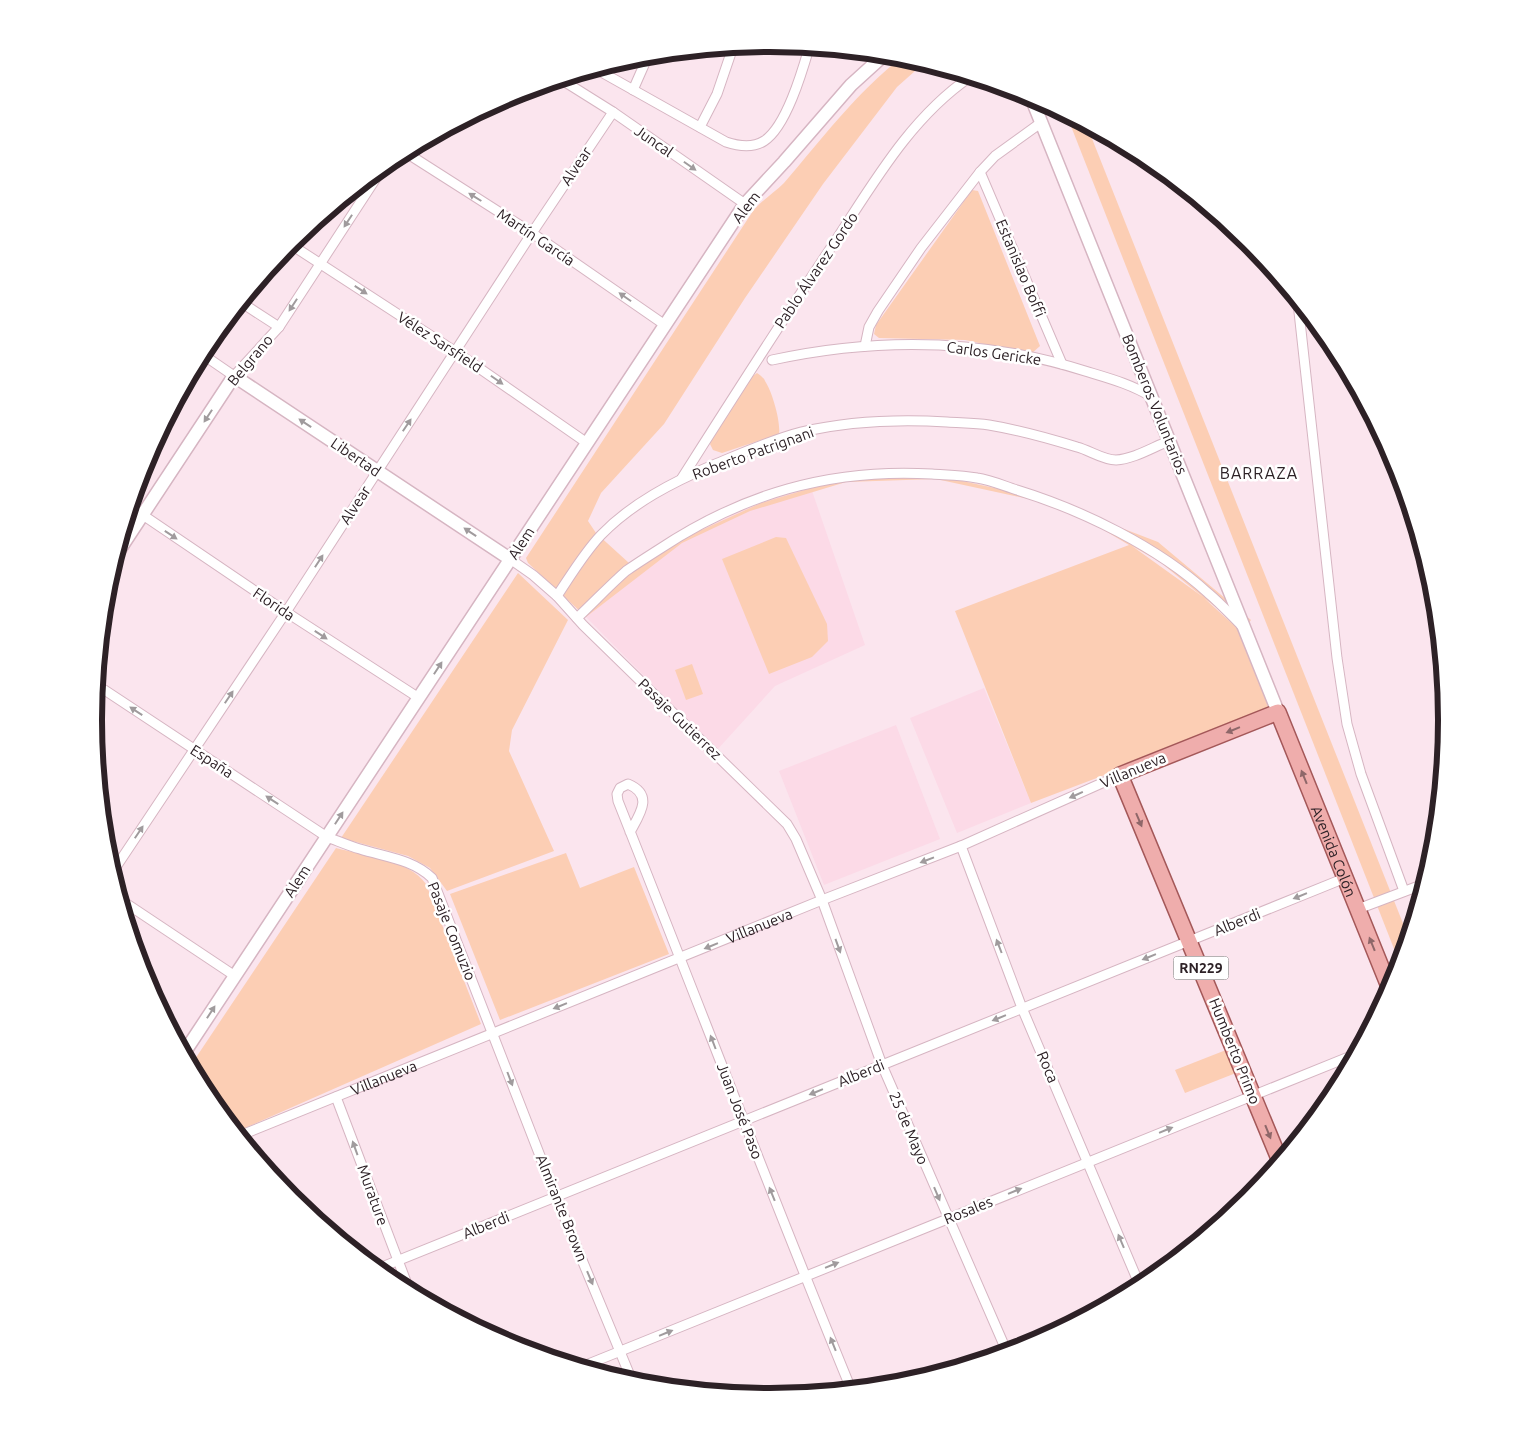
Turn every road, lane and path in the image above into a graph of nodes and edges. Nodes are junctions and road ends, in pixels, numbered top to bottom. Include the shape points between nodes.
1 (731, 54) edge
2 (807, 54) edge
3 (877, 61) edge
4 (644, 64) edge
5 (604, 73) edge
6 (964, 82) edge
7 (568, 84) edge
8 (633, 90) junction
9 (1037, 108) edge
10 (613, 112) junction
11 (1042, 122) junction
12 (700, 127) junction
13 (412, 157) edge
14 (980, 172) junction
15 (372, 185) edge
16 (745, 204) junction
17 (532, 233) junction
18 (297, 249) edge
19 (320, 264) junction
20 (247, 305) edge
21 (1299, 313) edge
22 (665, 325) junction
23 (279, 327) junction
24 (866, 346) junction
25 (456, 352) junction
26 (209, 359) edge
27 (772, 360) dead end
28 (1062, 364) junction
29 (234, 376) junction
30 (1152, 397) junction
31 (1169, 441) junction
32 (587, 443) junction
33 (377, 471) junction
34 (682, 478) junction
35 (136, 510) edge
36 (143, 515) junction
37 (128, 537) edge
38 (510, 559) junction
39 (557, 596) junction
40 (286, 612) junction
41 (577, 618) junction
42 (1248, 638) junction
43 (103, 689) edge
44 (419, 698) junction
45 (1278, 712) junction
46 (194, 749) junction
47 (1120, 775) junction
48 (630, 832) junction
49 (327, 837) junction
50 (961, 846) junction
51 (118, 864) edge
52 (1345, 878) junction
53 (1416, 887) edge
54 (1404, 892) junction
55 (822, 900) junction
56 (129, 906) edge
57 (1358, 909) junction
58 (1190, 941) junction
59 (680, 958) junction
60 (235, 976) junction
61 (1386, 979) edge
62 (1022, 1008) junction
63 (493, 1033) junction
64 (188, 1048) edge
65 (1347, 1058) edge
66 (882, 1065) junction
67 (1253, 1095) junction
68 (336, 1097) junction
69 (743, 1121) junction
70 (246, 1134) edge
71 (1277, 1155) edge
72 (1088, 1162) junction
73 (556, 1197) junction
74 (947, 1219) junction
75 (398, 1261) junction
76 (385, 1266) edge
77 (805, 1276) junction
78 (1137, 1279) edge
79 (405, 1280) edge
80 (1004, 1346) edge
81 (620, 1351) junction
82 (589, 1364) edge
83 (629, 1373) edge
84 (849, 1384) edge

1 - 12 street via 717,94
2 - 12 street via 789,105 766,140 756,145 734,145
3 - 16 main road, Alem via 851,85
4 - 8 street
5 - 8 street
6 - 34 street, Pablo Álvarez Gordo via 933,106 896,151 763,349
7 - 10 street, Juncal
8 - 12 street
9 - 11 main road, Bomberos Voluntarios
10 -> 16 street, Juncal
10 - 17 street, Alvear
11 - 14 street via 995,156
11 - 30 main road, Bomberos Voluntarios
17 -> 13 street, Martín García
14 - 24 street via 895,285 869,327
14 - 28 street, Estanislao Boffi
15 -> 19 street, Belgrano
16 - 22 main road, Alem
22 -> 17 street, Martín García
17 - 25 street, Alvear
18 - 19 street, Vélez Sarsfield
19 -> 23 street, Belgrano
19 -> 25 street, Vélez Sarsfield
20 - 23 street
21 - 54 street via 1347,724 1361,774
22 - 32 main road, Alem
23 - 29 street, Belgrano
24 - 27 street, Carlos Gericke via 812,351
24 - 28 street, Carlos Gericke via 962,345
25 -> 32 street, Vélez Sarsfield
33 -> 25 street, Alvear
26 - 29 street, Libertad
28 - 30 street, Carlos Gericke via 1138,388
33 -> 29 main road, Libertad
29 -> 36 main road, Belgrano
30 - 31 main road, Bomberos Voluntarios
31 - 34 street, Roberto Patrignani via 1115,460 1033,434 987,425 881,421 799,433
31 - 42 main road, Bomberos Voluntarios
32 - 38 main road, Alem
38 -> 33 main road, Libertad
40 -> 33 street, Alvear
34 - 39 street, Roberto Patrignani via 602,534
35 - 36 street, Florida
36 - 37 main road, Belgrano
36 -> 40 street, Florida
38 - 39 street, Pasaje Gutierrez
44 -> 38 main road, Alem
39 - 41 street, Pasaje Gutierrez
40 -> 44 street, Florida
46 -> 40 street, Alvear
41 - 42 street via 627,571 675,538 729,510 817,480 906,473 978,478 1046,499 1089,518 1143,546 1191,579 1241,625
41 - 55 street, Pasaje Gutierrez via 787,824
42 - 45 main road, Bomberos Voluntarios
46 -> 43 street, España
49 -> 44 main road, Alem
45 -> 47 main road, Villanueva
52 -> 45 main road, Avenida Colón
49 -> 46 street, España
51 -> 46 street, Alvear
47 -> 50 street, Villanueva
47 -> 58 main road, Humberto Primo / RN229
48 - 48 street, Juan José Paso via 617,794 628,784 642,795 643,806
48 - 59 street, Juan José Paso
49 - 60 main road, Alem
49 - 63 street, Pasaje Comuzio via 422,869 432,878
50 -> 55 street, Villanueva
62 -> 50 street, Roca
52 - 57 main road, Avenida Colón
52 -> 58 street, Alberdi
53 - 54 street
54 - 57 street
55 -> 59 street, Villanueva
55 -> 66 street, 25 de Mayo
56 - 60 street
61 -> 57 main road, Avenida Colón
58 -> 62 street, Alberdi
58 - 67 main road, Humberto Primo / RN229
59 -> 63 street, Villanueva
69 -> 59 street, Juan José Paso
64 -> 60 main road, Alem
62 -> 66 street, Alberdi
62 - 72 street, Roca
63 - 68 street, Villanueva
63 -> 73 street, Almirante Brown
65 - 67 street, Rosales
66 -> 69 street, Alberdi
66 -> 74 street, 25 de Mayo
67 -> 71 main road, Humberto Primo / RN229
72 -> 67 street, Rosales
68 - 70 street, Villanueva
75 -> 68 street, Murature
69 - 73 street, Alberdi
77 -> 69 street, Juan José Paso
74 -> 72 street, Rosales
78 -> 72 street, Roca
73 - 75 street, Alberdi
73 -> 81 street, Almirante Brown
77 -> 74 street, Rosales
74 - 80 street, 25 de Mayo
75 - 76 street, Alberdi
75 - 79 street, Murature
81 -> 77 street, Rosales
84 -> 77 street, Juan José Paso
81 - 82 street, Rosales
81 - 83 street, Almirante Brown

